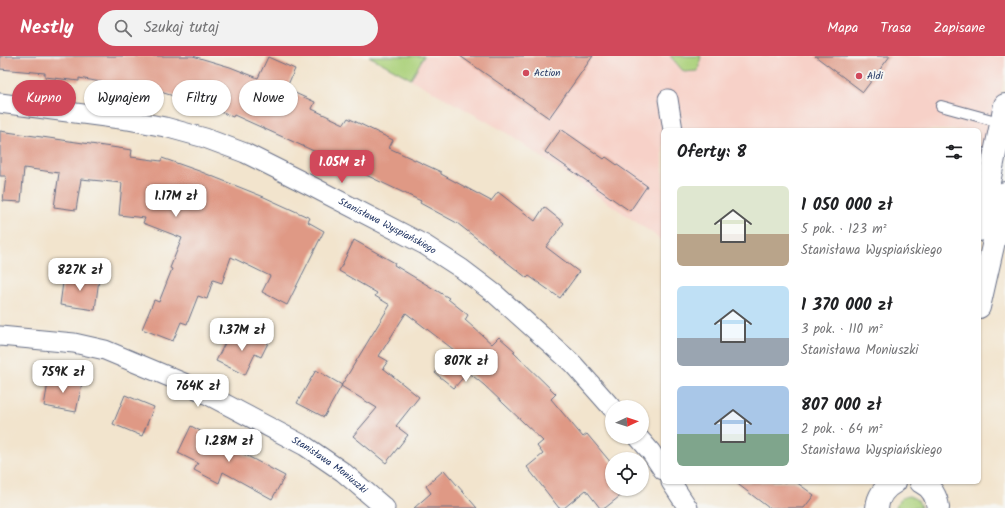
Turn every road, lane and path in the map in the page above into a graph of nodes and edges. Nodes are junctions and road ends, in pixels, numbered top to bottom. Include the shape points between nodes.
1 (668, 99) dead end
2 (0, 103) edge
3 (941, 106) dead end
4 (1004, 119) edge
5 (673, 128) edge
6 (1005, 193) edge
7 (981, 221) edge
8 (981, 298) edge
9 (0, 336) edge
10 (605, 400) edge
11 (644, 444) edge
12 (661, 467) edge
13 (672, 484) edge
14 (889, 484) edge
15 (927, 484) edge
16 (385, 508) edge
17 (688, 508) edge
18 (877, 508) edge
19 (938, 508) edge

1 - 5 street
2 - 10 street, Stanisława Wyspiańskiego via 165,127 246,153 425,246 462,269 495,294 568,359
3 - 4 lane
4 - 7 main road
6 - 8 main road
9 - 16 street, Stanisława Moniuszki via 74,343 105,350 184,384 305,446 343,472
11 - 12 street
13 - 17 street
14 - 18 main road via 881,495
15 - 19 main road via 935,496

